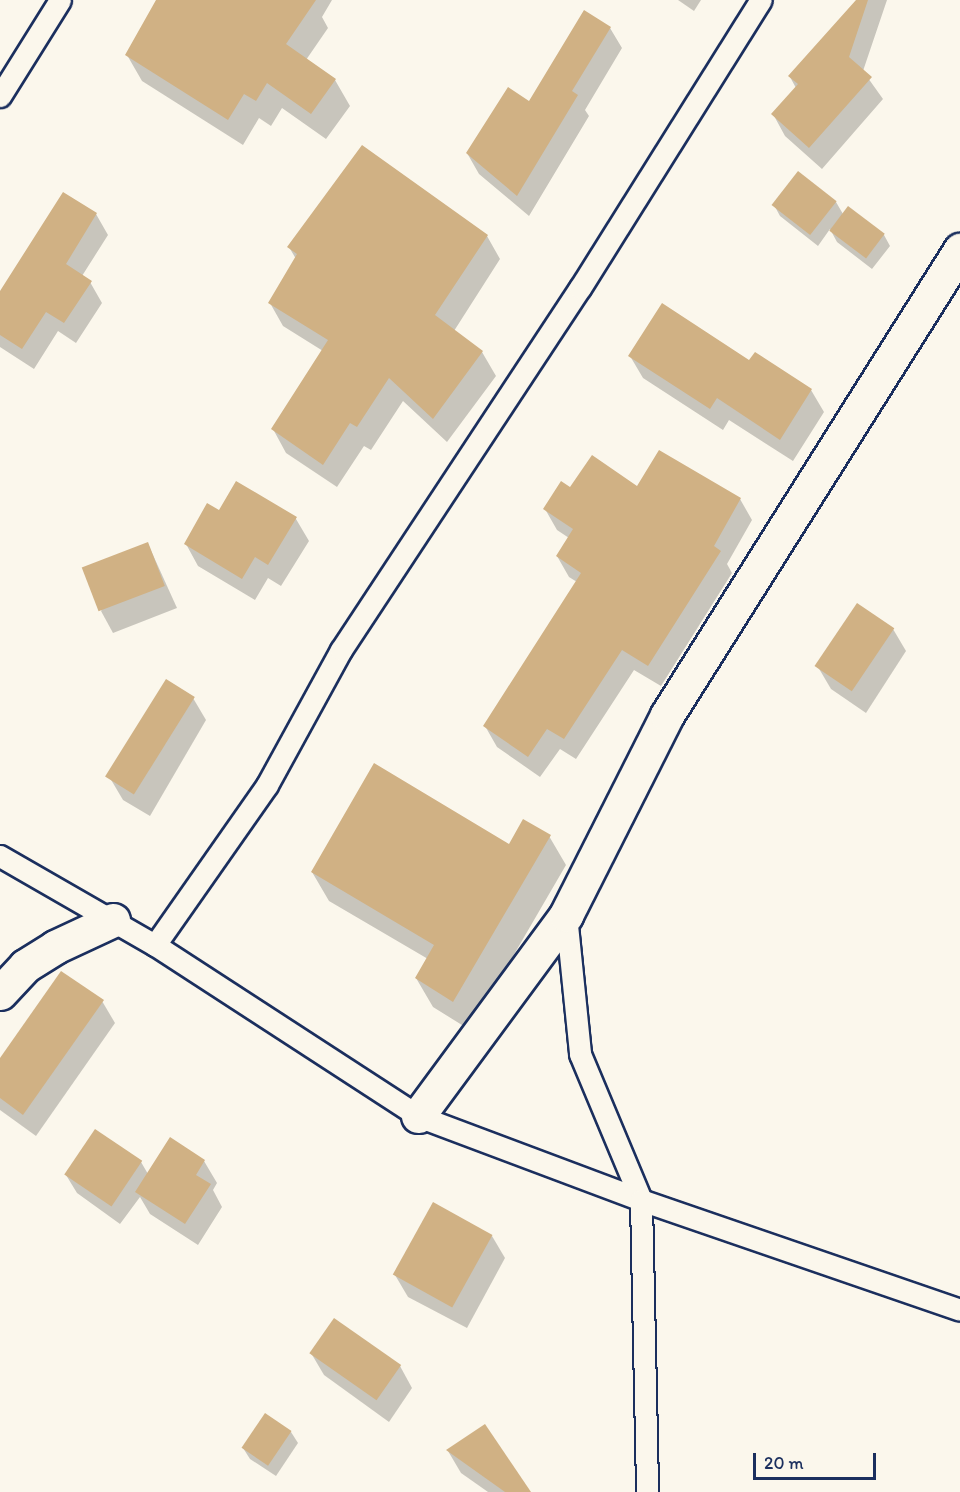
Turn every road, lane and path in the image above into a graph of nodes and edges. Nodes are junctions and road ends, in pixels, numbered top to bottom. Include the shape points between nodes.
1 (60, 0) edge
2 (761, 0) edge
3 (0, 96) edge
4 (960, 250) edge
5 (0, 856) edge
6 (566, 915) junction
7 (113, 920) junction
8 (155, 945) junction
9 (0, 993) edge
10 (418, 1116) junction
11 (641, 1200) junction
12 (960, 1310) edge
13 (647, 1492) edge

1 - 3 lane
2 - 8 lane via 580,288 341,650 267,785
4 - 6 street via 667,715
5 - 7 lane
6 - 10 street
6 - 11 lane via 580,1054
7 - 8 lane
7 - 9 street via 25,966
8 - 10 lane
10 - 11 lane
11 - 12 lane
11 - 13 lane

